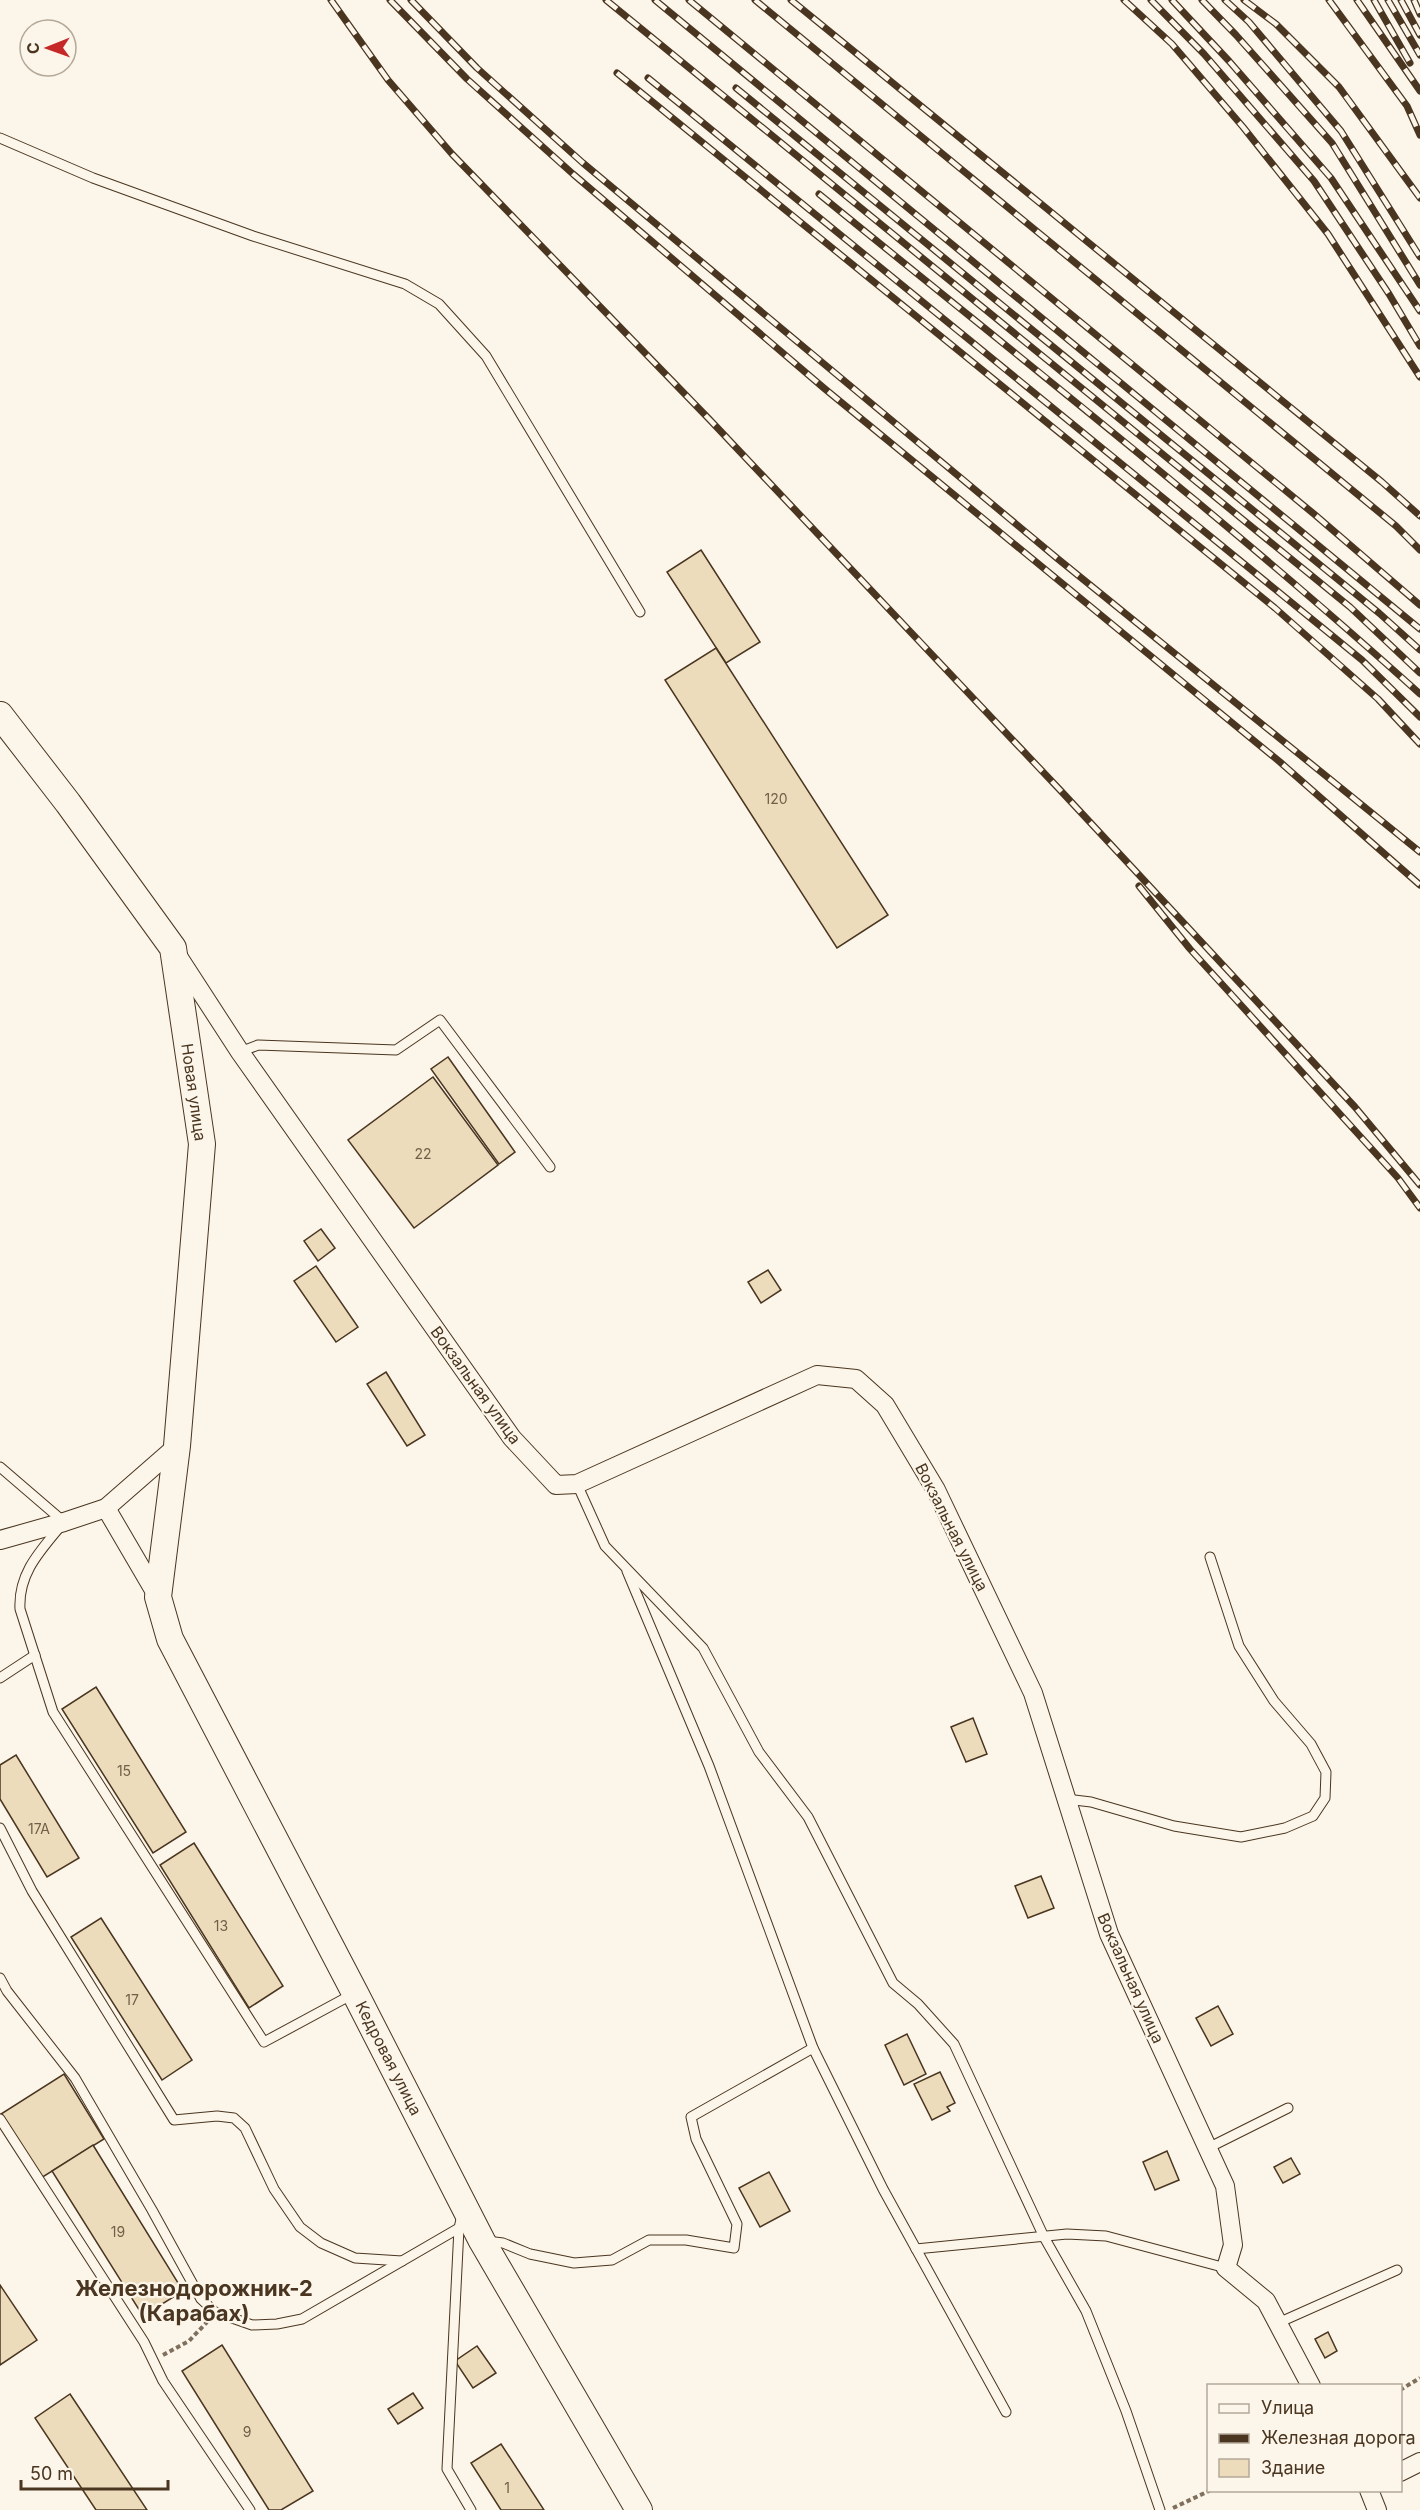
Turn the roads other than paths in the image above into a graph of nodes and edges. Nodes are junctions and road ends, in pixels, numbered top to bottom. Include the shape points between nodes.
1 (0, 138) edge
2 (640, 612) dead end
3 (0, 715) edge
4 (173, 948) junction
5 (240, 1052) junction
6 (550, 1167) dead end
7 (177, 1446) junction
8 (0, 1467) edge
9 (577, 1484) junction
10 (106, 1508) junction
11 (64, 1522) junction
12 (0, 1540) edge
13 (1210, 1557) dead end
14 (625, 1566) junction
15 (158, 1597) junction
16 (35, 1655) junction
17 (0, 1678) edge
18 (1065, 1798) junction
19 (0, 1828) edge
20 (0, 1977) edge
21 (4, 1993) edge
22 (356, 1993) junction
23 (813, 2048) junction
24 (1288, 2108) dead end
25 (0, 2119) edge
26 (1208, 2148) junction
27 (462, 2218) junction
28 (1044, 2237) junction
29 (482, 2241) junction
30 (916, 2249) junction
31 (403, 2261) junction
32 (1226, 2268) junction
33 (1397, 2270) dead end
34 (1278, 2323) junction
35 (1310, 2384) edge
36 (1006, 2412) dead end
37 (1420, 2462) edge
38 (1402, 2471) edge
39 (1370, 2492) edge
40 (250, 2510) edge
41 (471, 2510) edge
42 (639, 2510) edge
43 (1160, 2510) edge
44 (1377, 2510) edge

1 - 2 lane via 93,178 253,236 405,284 439,304 486,356
3 - 4 street, Новая улица
4 - 5 street, Вокзальная улица
4 - 7 street, Новая улица via 202,1144
5 - 6 lane via 258,1045 396,1050 440,1020
5 - 9 street, Вокзальная улица via 512,1438 556,1485
7 - 10 street
7 - 15 street, Новая улица
8 - 11 lane
9 - 14 lane via 605,1546
9 - 18 street, Вокзальная улица via 817,1375 856,1379 885,1405 936,1490 1033,1693
10 - 11 street
10 - 15 street
11 - 12 street
11 - 16 lane via 25,1575 19,1592 20,1609
13 - 18 lane via 1239,1646 1274,1701 1311,1744 1326,1772 1325,1798 1313,1816 1285,1828 1241,1837 1173,1826
14 - 23 lane via 709,1766
14 - 28 lane via 703,1648 759,1752 808,1817 893,1983 954,2044
15 - 22 street, Кедровая улица via 170,1639
16 - 17 lane
16 - 22 lane via 53,1712 264,2042
18 - 26 street, Вокзальная улица via 1109,1934
19 - 31 lane via 32,1891 174,2120 234,2118 245,2128 274,2189 300,2227 321,2243 354,2258
20 - 21 lane
21 - 31 lane via 75,2078 201,2299 215,2312 252,2325 303,2319
22 - 27 street, Кедровая улица
23 - 29 lane via 691,2116 696,2139 737,2224 734,2248 686,2240 649,2240 612,2260 574,2263
23 - 30 lane
24 - 26 lane
25 - 40 lane via 154,2360 163,2381
26 - 32 street, Вокзальная улица via 1225,2186 1233,2245
27 - 29 street, Кедровая улица
27 - 31 lane
27 - 41 lane via 447,2469
28 - 30 lane
28 - 32 lane via 1106,2236
28 - 43 lane via 1086,2312 1126,2410
29 - 42 street, Кедровая улица
30 - 36 lane
32 - 34 street via 1266,2301
33 - 34 lane
34 - 35 street
37 - 38 street
39 - 44 street

